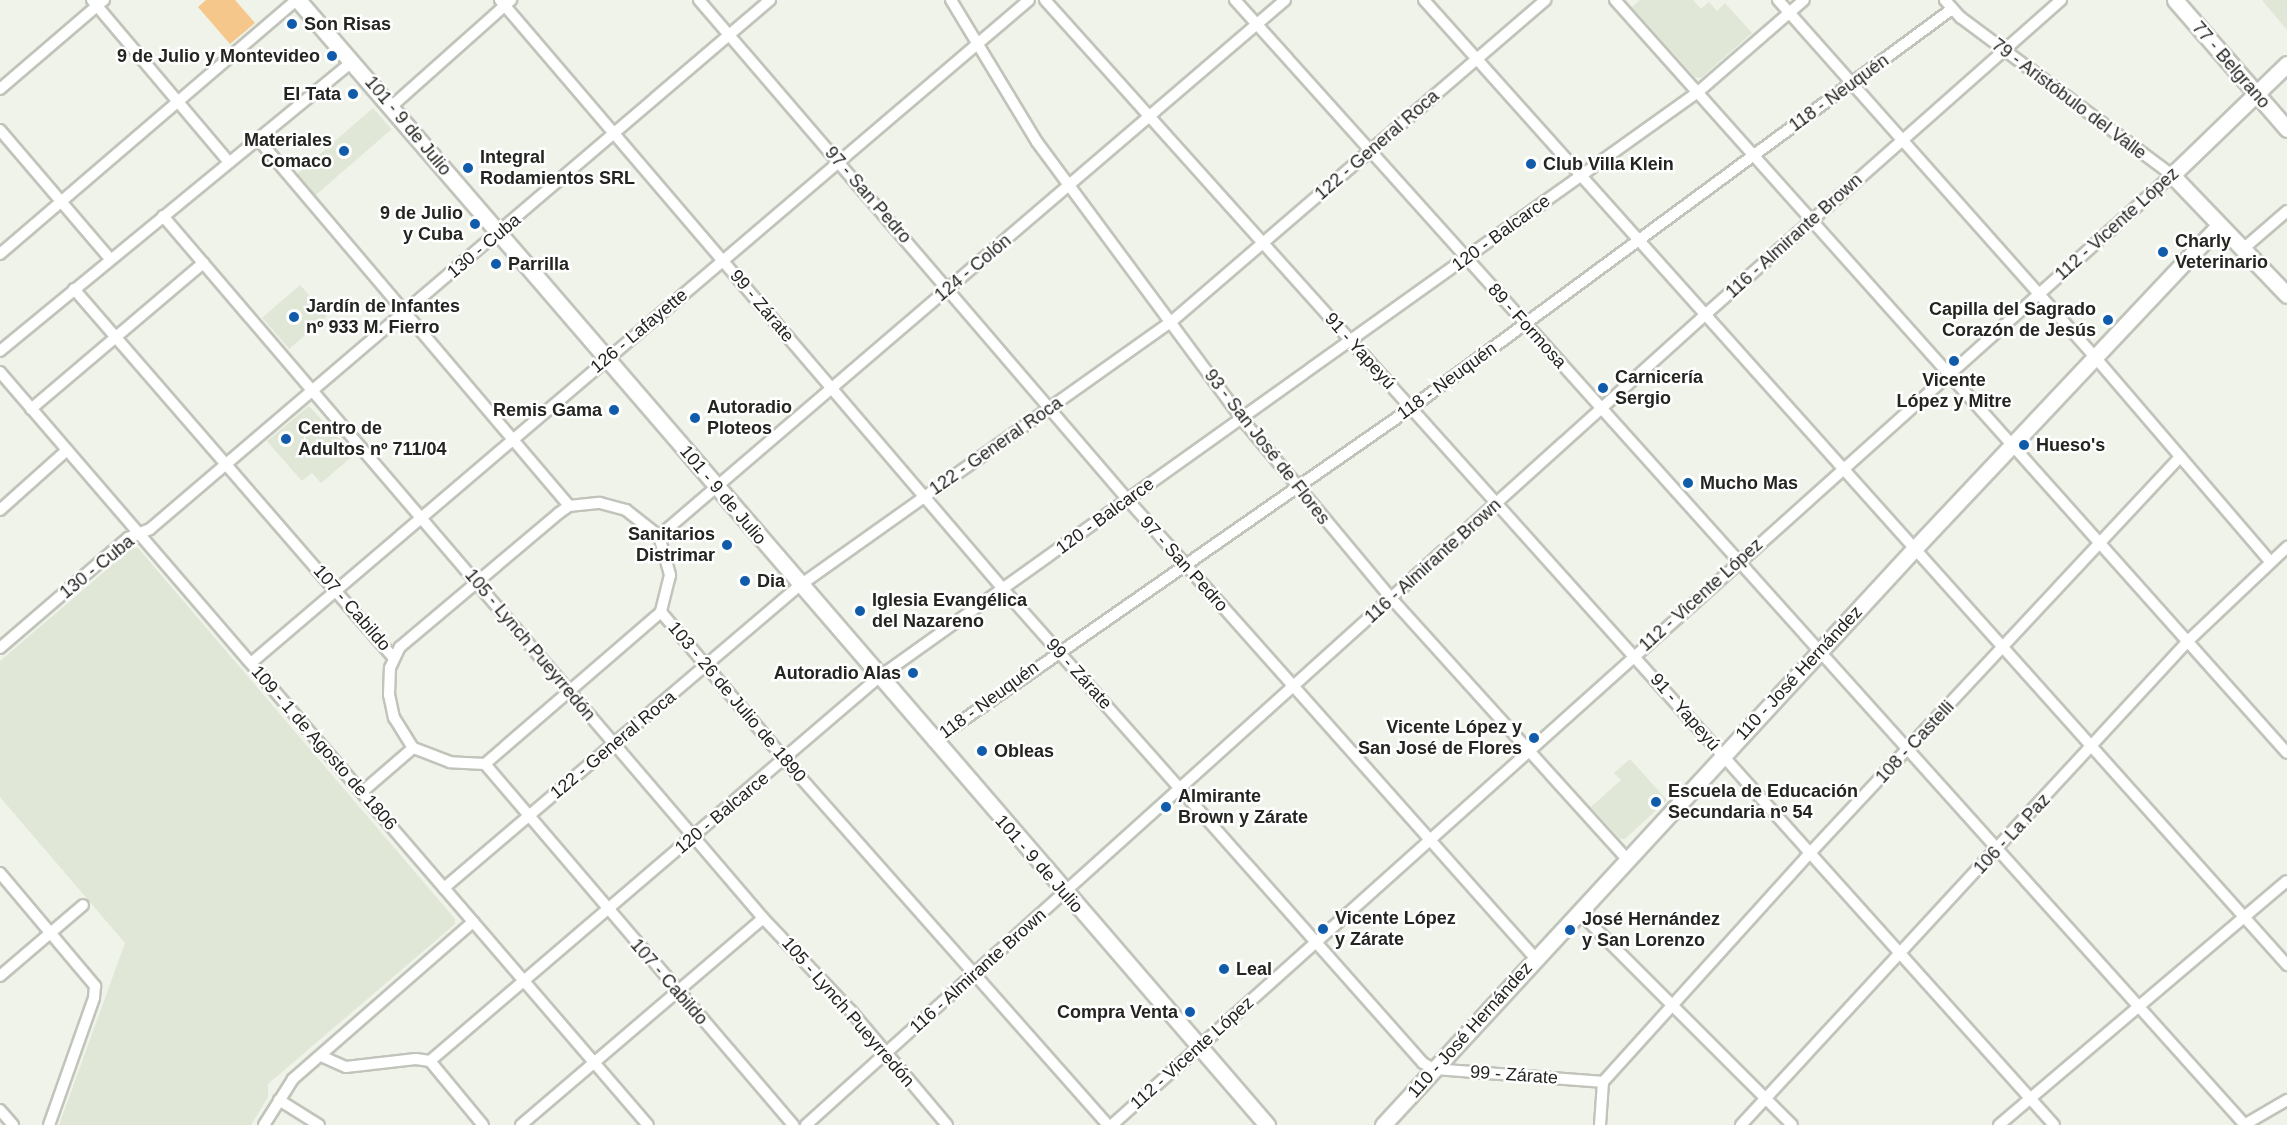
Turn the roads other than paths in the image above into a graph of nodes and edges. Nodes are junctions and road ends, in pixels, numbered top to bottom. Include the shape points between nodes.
1 (297, 0) edge
2 (699, 0) edge
3 (770, 0) edge
4 (951, 0) edge
5 (1029, 0) edge
6 (1045, 0) edge
7 (1235, 0) edge
8 (1286, 0) edge
9 (1424, 0) edge
10 (1545, 0) edge
11 (1615, 0) edge
12 (1778, 0) edge
13 (1804, 0) edge
14 (1945, 0) edge
15 (2061, 0) edge
16 (2175, 0) edge
17 (98, 2) edge
18 (505, 2) edge
19 (1952, 9) junction
20 (1789, 13) junction
21 (1257, 24) junction
22 (729, 35) junction
23 (978, 45) junction
24 (2004, 50) junction
25 (1477, 58) junction
26 (353, 61) junction
27 (2287, 64) edge
28 (1850, 85) junction
29 (0, 89) edge
30 (1698, 92) junction
31 (2256, 94) junction
32 (178, 102) junction
33 (391, 107) junction
34 (1152, 116) junction
35 (2287, 129) edge
36 (0, 130) edge
37 (613, 135) junction
38 (258, 139) junction
39 (1900, 140) junction
40 (1371, 151) junction
41 (1754, 156) junction
42 (229, 162) junction
43 (839, 162) junction
44 (1581, 175) junction
45 (2172, 176) junction
46 (1070, 185) junction
47 (62, 202) junction
48 (2287, 211) edge
49 (163, 216) junction
50 (1811, 220) junction
51 (2219, 225) junction
52 (498, 233) junction
53 (1641, 239) junction
54 (1263, 243) junction
55 (2243, 249) junction
56 (0, 254) edge
57 (1467, 258) junction
58 (110, 259) junction
59 (723, 260) junction
60 (203, 263) junction
61 (74, 289) junction
62 (949, 289) junction
63 (2040, 294) junction
64 (2287, 296) edge
65 (406, 312) junction
66 (1706, 314) junction
67 (1171, 322) junction
68 (1525, 324) junction
69 (116, 336) junction
70 (1350, 341) junction
71 (0, 351) edge
72 (2094, 356) junction
73 (605, 360) junction
74 (0, 372) edge
75 (1948, 373) junction
76 (832, 388) junction
77 (314, 390) junction
78 (1049, 408) junction
79 (1411, 408) junction
80 (31, 409) junction
81 (1602, 409) junction
82 (1241, 418) junction
83 (513, 438) junction
84 (2012, 444) junction
85 (67, 450) junction
86 (2180, 456) junction
87 (227, 463) junction
88 (1846, 467) junction
89 (716, 486) junction
90 (1296, 488) junction
91 (924, 497) junction
92 (1128, 500) junction
93 (1497, 505) junction
94 (569, 506) junction
95 (0, 510) edge
96 (422, 519) junction
97 (140, 533) junction
98 (659, 536) junction
99 (2100, 543) junction
100 (1916, 547) junction
101 (2287, 547) edge
102 (2270, 561) junction
103 (1737, 563) junction
104 (1185, 566) junction
105 (476, 581) junction
106 (800, 586) junction
107 (1003, 589) junction
108 (336, 591) junction
109 (1391, 597) junction
110 (661, 612) junction
111 (2187, 641) junction
112 (2003, 646) junction
113 (0, 648) edge
114 (1820, 650) junction
115 (1058, 651) junction
116 (1635, 655) junction
117 (393, 657) junction
118 (251, 663) junction
119 (706, 666) junction
120 (879, 677) junction
121 (1293, 686) junction
122 (569, 692) junction
123 (933, 741) junction
124 (614, 744) junction
125 (2092, 747) junction
126 (413, 748) junction
127 (1909, 748) junction
128 (1529, 750) junction
129 (2287, 753) edge
130 (1723, 755) junction
131 (785, 760) junction
132 (485, 764) junction
133 (1180, 787) junction
134 (362, 792) junction
135 (528, 818) junction
136 (694, 836) junction
137 (1432, 839) junction
138 (1998, 850) junction
139 (1811, 852) junction
140 (1627, 859) junction
141 (0, 873) edge
142 (2287, 881) edge
143 (444, 888) junction
144 (1064, 893) junction
145 (83, 905) dead end
146 (607, 910) junction
147 (1579, 912) junction
148 (2244, 915) junction
149 (764, 918) junction
150 (472, 922) junction
151 (51, 933) junction
152 (1318, 941) junction
153 (1901, 955) junction
154 (1535, 958) junction
155 (2287, 965) edge
156 (975, 973) junction
157 (0, 976) edge
158 (524, 981) junction
159 (678, 993) junction
160 (1673, 1004) junction
161 (2137, 1008) junction
162 (1198, 1047) junction
163 (886, 1054) junction
164 (321, 1056) junction
165 (430, 1061) junction
166 (594, 1062) junction
167 (1434, 1070) junction
168 (1603, 1082) junction
169 (1766, 1098) junction
170 (2030, 1098) junction
171 (279, 1100) junction
172 (2287, 1100) edge
173 (0, 1110) edge
174 (13, 1125) edge
175 (49, 1125) edge
176 (264, 1125) edge
177 (319, 1125) edge
178 (483, 1125) edge
179 (521, 1125) edge
180 (648, 1125) edge
181 (793, 1125) edge
182 (806, 1125) edge
183 (947, 1125) edge
184 (1110, 1125) edge
185 (1267, 1125) edge
186 (1383, 1125) edge
187 (1600, 1125) edge
188 (1741, 1125) edge
189 (1792, 1125) edge
190 (1999, 1125) edge
191 (2054, 1125) edge
192 (2245, 1125) edge

1 - 26 street, 101 - 9 de Julio
1 - 32 street
2 - 22 street, 97 - San Pedro
3 - 22 street, 130 - Cuba
4 - 23 street, 93 - San José de Flores
5 - 23 street, 126 - Lafayette
6 - 34 street, 91 - Yapeyú
7 - 21 street, 89 - Formosa
8 - 21 street, 124 - Colón
9 - 25 street
10 - 25 street, 122 - General Roca
11 - 30 street
12 - 20 street
13 - 20 street, 120 - Balcarce
14 - 19 street, 79 - Aristóbulo del Valle
15 - 24 street, 116 - Almirante Brown
16 - 31 street, 77 - Belgrano
17 - 29 street
17 - 32 street
18 - 33 street
18 - 37 street, 99 - Zárate
19 - 24 street, 79 - Aristóbulo del Valle
19 - 28 street, 118 - Neuquén
20 - 28 street
20 - 30 street, 120 - Balcarce
21 - 34 street, 124 - Colón
21 - 40 street, 89 - Formosa
22 - 37 street, 130 - Cuba
22 - 43 street, 97 - San Pedro
23 - 43 street, 126 - Lafayette
23 - 46 street, 93 - San José de Flores via 1028,129
24 - 39 street, 116 - Almirante Brown
24 - 45 street, 79 - Aristóbulo del Valle
25 - 40 street, 122 - General Roca
25 - 44 street
26 - 33 street, 101 - 9 de Julio
26 - 38 street
27 - 31 street, 112 - Vicente López
28 - 39 street
28 - 41 street, 118 - Neuquén
30 - 41 street
30 - 44 street, 120 - Balcarce
31 - 35 street, 77 - Belgrano
31 - 45 street, 112 - Vicente López
32 - 42 street
32 - 47 street
33 - 52 street, 101 - 9 de Julio
34 - 46 street, 124 - Colón
34 - 54 street, 91 - Yapeyú
36 - 47 street
37 - 52 street, 130 - Cuba
37 - 59 street, 99 - Zárate
38 - 42 street
38 - 65 street
39 - 50 street, 116 - Almirante Brown
39 - 63 street
40 - 54 street, 122 - General Roca
40 - 57 street, 89 - Formosa
41 - 50 street
41 - 53 street, 118 - Neuquén
42 - 49 street
43 - 59 street, 126 - Lafayette
43 - 62 street, 97 - San Pedro
44 - 53 street
44 - 57 street, 120 - Balcarce
45 - 51 street, 79 - Aristóbulo del Valle
45 - 63 street, 112 - Vicente López
46 - 62 street, 124 - Colón
46 - 67 street, 93 - San José de Flores
47 - 56 street
47 - 58 street
48 - 55 street
49 - 58 street
49 - 60 street, 105 - Lynch Pueyrredón
50 - 66 street, 116 - Almirante Brown
50 - 75 street
51 - 55 street, 79 - Aristóbulo del Valle
51 - 72 street, 110 - José Hernández
52 - 65 street, 130 - Cuba
52 - 73 street, 101 - 9 de Julio
53 - 66 street
53 - 68 street, 118 - Neuquén
54 - 67 street, 122 - General Roca
54 - 70 street, 91 - Yapeyú
55 - 64 street, 79 - Aristóbulo del Valle
57 - 68 street, 89 - Formosa
57 - 70 street, 120 - Balcarce
58 - 61 street
59 - 73 street, 126 - Lafayette
59 - 76 street, 99 - Zárate
60 - 69 street
60 - 77 street, 105 - Lynch Pueyrredón
61 - 69 street, 107 - Cabildo
61 - 71 street
62 - 76 street, 124 - Colón
62 - 78 street, 97 - San Pedro
63 - 72 street
63 - 75 street, 112 - Vicente López
65 - 77 street, 130 - Cuba
65 - 83 street
66 - 81 street, 116 - Almirante Brown
66 - 88 street
67 - 78 street, 122 - General Roca
67 - 82 street, 93 - San José de Flores
68 - 79 street, 118 - Neuquén
68 - 81 street, 89 - Formosa
69 - 80 street
69 - 87 street, 107 - Cabildo
70 - 79 street, 91 - Yapeyú
70 - 82 street, 120 - Balcarce
72 - 84 street, 110 - José Hernández
72 - 86 street
73 - 83 street, 126 - Lafayette
73 - 89 street, 101 - 9 de Julio
74 - 80 street, 109 - 1 de Agosto de 1806
75 - 84 street
75 - 88 street, 112 - Vicente López
76 - 89 street, 124 - Colón
76 - 91 street, 99 - Zárate
77 - 87 street, 130 - Cuba
77 - 96 street, 105 - Lynch Pueyrredón
78 - 91 street, 122 - General Roca
78 - 92 street, 97 - San Pedro
79 - 90 street, 118 - Neuquén
79 - 93 street, 91 - Yapeyú
80 - 85 street, 109 - 1 de Agosto de 1806
81 - 93 street, 116 - Almirante Brown
81 - 103 street, 89 - Formosa
82 - 90 street, 93 - San José de Flores
82 - 92 street, 120 - Balcarce
83 - 94 street
83 - 96 street, 126 - Lafayette
84 - 99 street
84 - 100 street, 110 - José Hernández
85 - 95 street
85 - 97 street, 109 - 1 de Agosto de 1806
86 - 99 street, 108 - Castelli
86 - 102 street
87 - 97 street, 130 - Cuba
87 - 108 street, 107 - Cabildo
88 - 100 street
88 - 103 street, 112 - Vicente López
89 - 98 street, 124 - Colón
89 - 106 street, 101 - 9 de Julio
90 - 104 street, 118 - Neuquén
90 - 109 street, 93 - San José de Flores
91 - 106 street, 122 - General Roca
91 - 107 street, 99 - Zárate
92 - 104 street, 97 - San Pedro
92 - 107 street, 120 - Balcarce
93 - 109 street, 116 - Almirante Brown
93 - 116 street, 91 - Yapeyú
94 - 98 street via 615,506 640,519
94 - 105 street
96 - 105 street, 105 - Lynch Pueyrredón
96 - 108 street, 126 - Lafayette
97 - 113 street, 130 - Cuba via 128,538
97 - 118 street, 109 - 1 de Agosto de 1806
98 - 110 street, 103 - 26 de Julio de 1890 via 670,575
99 - 111 street
99 - 112 street, 108 - Castelli
100 - 112 street
100 - 114 street, 110 - José Hernández
101 - 102 street, 106 - La Paz
102 - 111 street, 106 - La Paz
103 - 114 street, 89 - Formosa
103 - 116 street, 112 - Vicente López
104 - 115 street, 118 - Neuquén
104 - 121 street, 97 - San Pedro
105 - 117 street
105 - 122 street, 105 - Lynch Pueyrredón
106 - 119 street, 122 - General Roca
106 - 120 street, 101 - 9 de Julio
107 - 115 street, 99 - Zárate
107 - 120 street, 120 - Balcarce
108 - 117 street, 107 - Cabildo
108 - 118 street, 126 - Lafayette
109 - 121 street, 116 - Almirante Brown
109 - 128 street, 93 - San José de Flores
110 - 119 street, 103 - 26 de Julio de 1890
110 - 122 street
111 - 125 street, 106 - La Paz
111 - 129 street
112 - 125 street
112 - 127 street, 108 - Castelli
114 - 127 street, 89 - Formosa
114 - 130 street, 110 - José Hernández
115 - 123 street, 118 - Neuquén
115 - 133 street, 99 - Zárate
116 - 128 street, 112 - Vicente López
116 - 130 street, 91 - Yapeyú
117 - 126 street, 107 - Cabildo via 388,681 391,706
118 - 134 street, 109 - 1 de Agosto de 1806
119 - 124 street, 122 - General Roca
119 - 131 street, 103 - 26 de Julio de 1890
120 - 123 street, 101 - 9 de Julio
120 - 131 street, 120 - Balcarce
121 - 133 street, 116 - Almirante Brown
121 - 137 street, 97 - San Pedro
122 - 124 street, 105 - Lynch Pueyrredón
122 - 132 street
123 - 144 street, 101 - 9 de Julio
124 - 135 street, 122 - General Roca
124 - 136 street, 105 - Lynch Pueyrredón
125 - 138 street, 106 - La Paz
125 - 148 street
126 - 132 street via 450,762
126 - 134 street
127 - 138 street, 89 - Formosa
127 - 139 street, 108 - Castelli
128 - 137 street, 112 - Vicente López
128 - 140 street, 93 - San José de Flores
130 - 139 street, 91 - Yapeyú
130 - 140 street, 110 - José Hernández
131 - 136 street, 120 - Balcarce
131 - 156 street, 103 - 26 de Julio de 1890
132 - 135 street, 107 - Cabildo
133 - 144 street, 116 - Almirante Brown
133 - 152 street, 99 - Zárate
134 - 143 street, 109 - 1 de Agosto de 1806
135 - 143 street, 122 - General Roca
135 - 146 street, 107 - Cabildo
136 - 146 street, 120 - Balcarce
136 - 149 street, 105 - Lynch Pueyrredón
137 - 152 street, 112 - Vicente López
137 - 154 street, 97 - San Pedro
138 - 153 street, 106 - La Paz
138 - 161 street, 89 - Formosa
139 - 153 street, 91 - Yapeyú
139 - 160 street, 108 - Castelli
140 - 147 street, 110 - José Hernández
141 - 151 street
142 - 148 street
143 - 150 street, 109 - 1 de Agosto de 1806
144 - 156 street, 116 - Almirante Brown
144 - 162 street, 101 - 9 de Julio
145 - 151 street
146 - 158 street, 120 - Balcarce
146 - 159 street, 107 - Cabildo
147 - 154 street, 110 - José Hernández
147 - 160 street
148 - 155 street
148 - 161 street
149 - 159 street
149 - 163 street, 105 - Lynch Pueyrredón
150 - 158 street, 109 - 1 de Agosto de 1806
150 - 164 street
151 - 157 street
151 - 175 street via 95,986
152 - 162 street, 112 - Vicente López
152 - 167 street, 99 - Zárate via 1423,1063
153 - 169 street, 106 - La Paz
153 - 170 street, 91 - Yapeyú
154 - 167 street, 110 - José Hernández
156 - 163 street, 116 - Almirante Brown
156 - 184 street, 103 - 26 de Julio de 1890
158 - 165 street, 120 - Balcarce
158 - 166 street, 109 - 1 de Agosto de 1806
159 - 166 street
159 - 181 street, 107 - Cabildo
160 - 168 street, 108 - Castelli
160 - 169 street
161 - 170 street
161 - 192 street, 89 - Formosa
162 - 184 street, 112 - Vicente López
162 - 185 street, 101 - 9 de Julio
163 - 182 street, 116 - Almirante Brown
163 - 183 street, 105 - Lynch Pueyrredón
164 - 165 street via 346,1067
164 - 171 street via 293,1079
165 - 178 street
166 - 179 street
166 - 180 street, 109 - 1 de Agosto de 1806
167 - 168 street, 99 - Zárate
167 - 186 street, 110 - José Hernández
168 - 187 street
169 - 188 street, 106 - La Paz
169 - 189 street
170 - 190 street
170 - 191 street, 91 - Yapeyú
171 - 176 street
171 - 177 street
172 - 192 street
173 - 174 street

